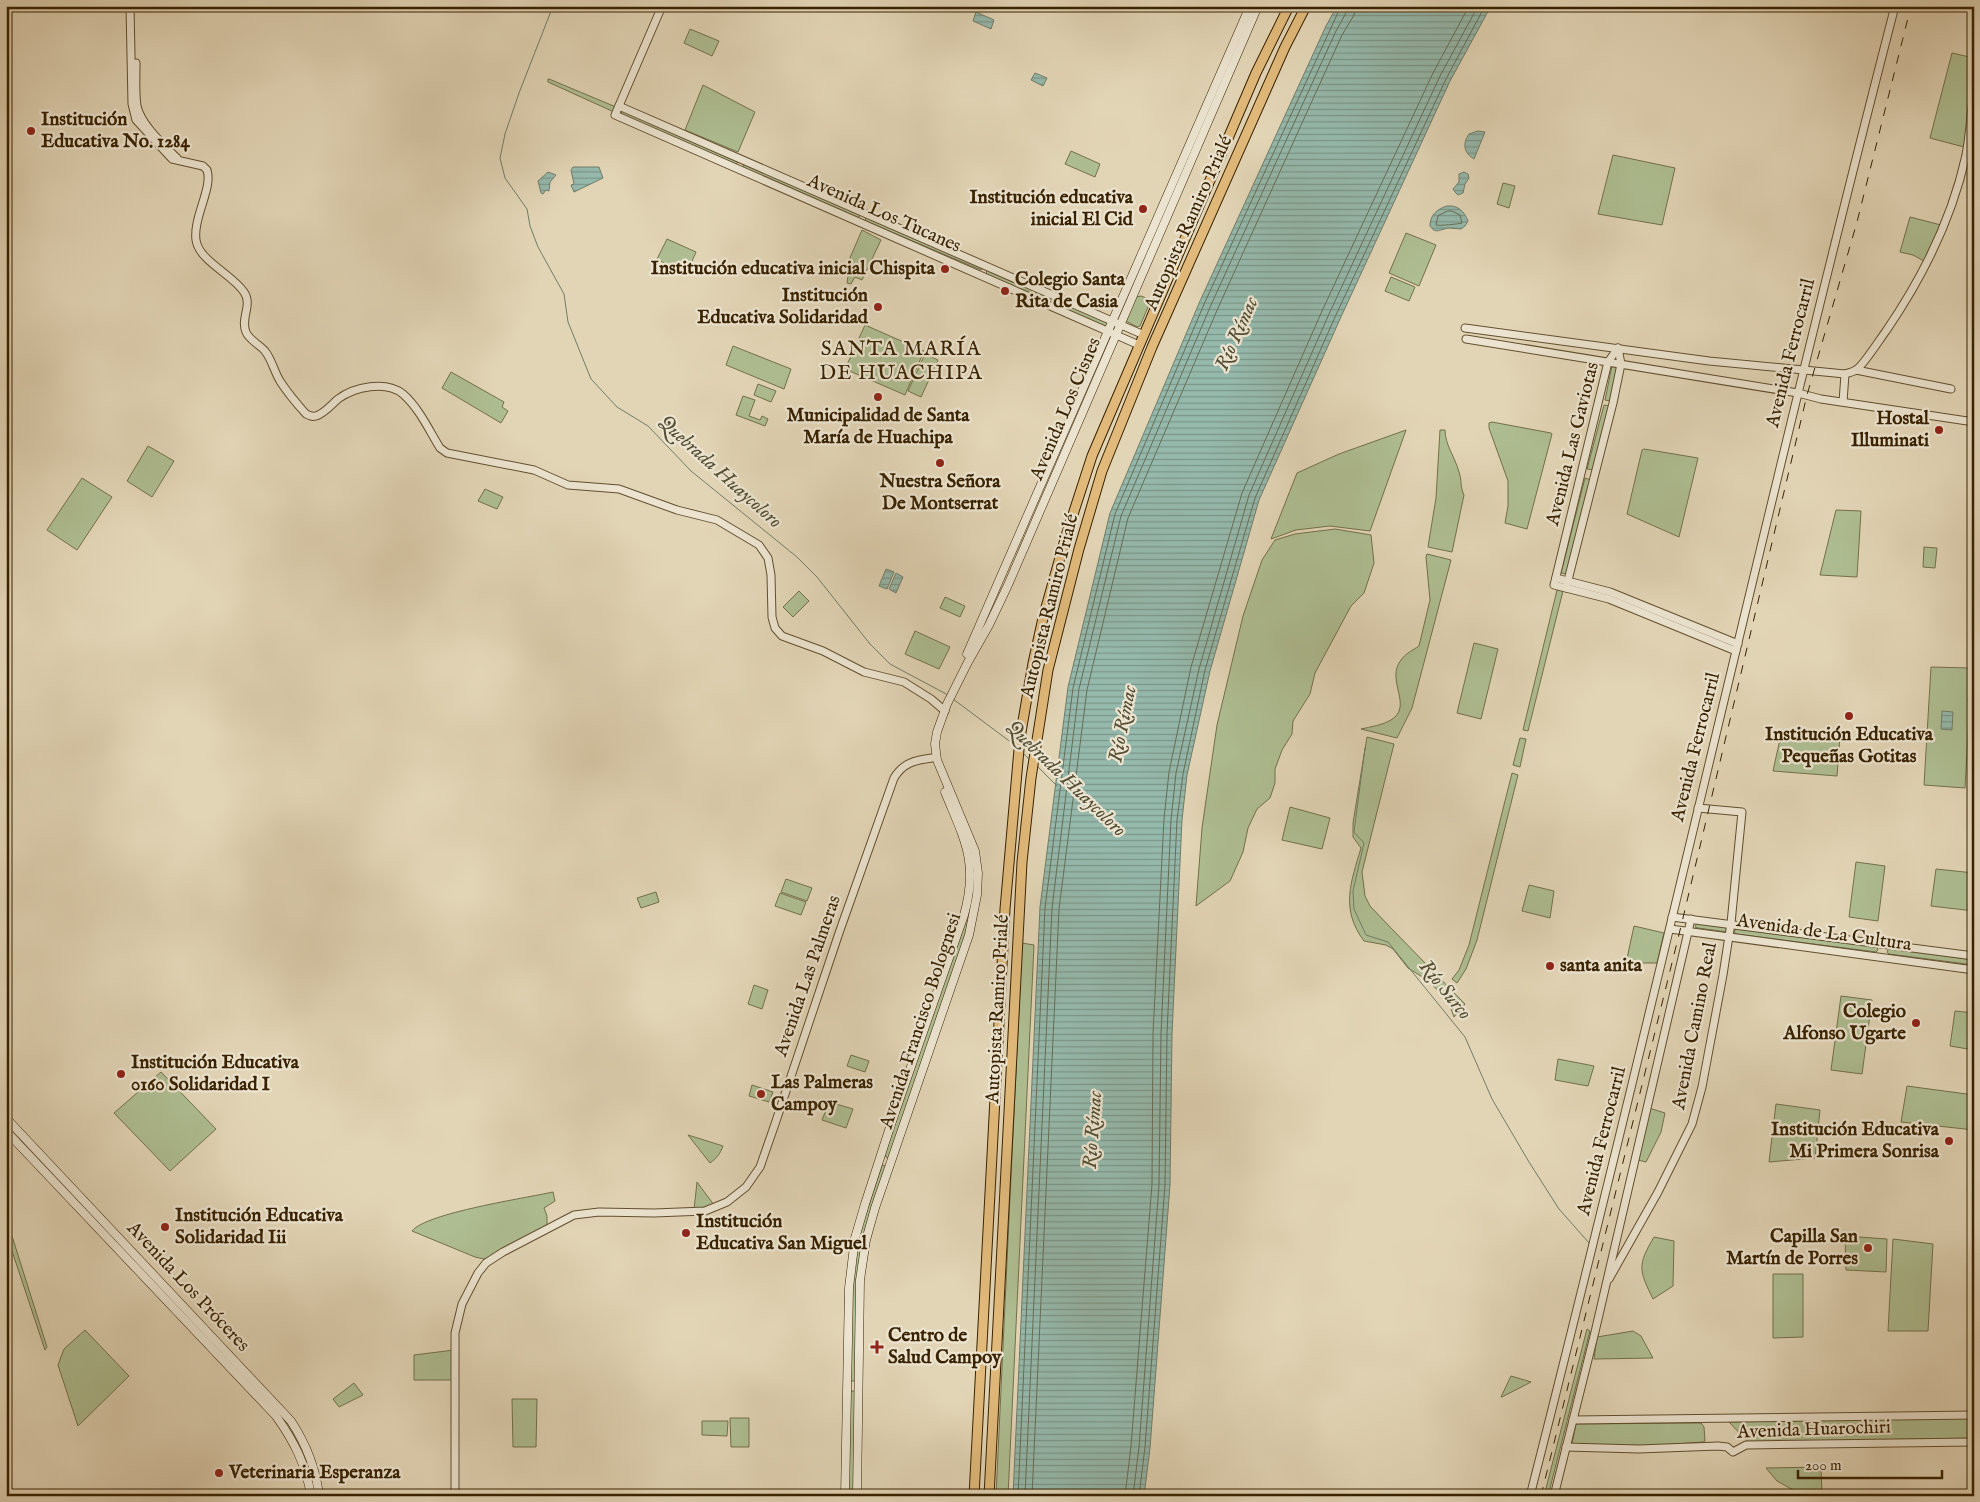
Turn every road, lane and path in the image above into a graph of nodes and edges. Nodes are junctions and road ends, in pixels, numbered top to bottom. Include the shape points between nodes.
1 (130, 6) edge
2 (134, 6) edge
3 (662, 6) edge
4 (1250, 6) edge
5 (1258, 6) edge
6 (1288, 6) edge
7 (1306, 6) edge
8 (1895, 6) edge
9 (1974, 90) edge
10 (619, 106) junction
11 (183, 163) junction
12 (1195, 216) junction
13 (1207, 221) junction
14 (1116, 323) junction
15 (1465, 328) dead end
16 (1112, 332) junction
17 (1144, 335) junction
18 (1466, 339) dead end
19 (1139, 345) junction
20 (1618, 348) junction
21 (1608, 362) junction
22 (1621, 364) junction
23 (1856, 370) junction
24 (1803, 371) junction
25 (1845, 374) junction
26 (1951, 389) dead end
27 (1798, 393) junction
28 (1842, 402) junction
29 (1112, 410) junction
30 (1124, 415) junction
31 (1974, 422) edge
32 (1041, 484) junction
33 (1050, 489) junction
34 (1567, 584) junction
35 (1737, 648) junction
36 (956, 684) junction
37 (945, 707) junction
38 (932, 758) junction
39 (1698, 808) junction
40 (1672, 916) junction
41 (1691, 919) junction
42 (1731, 923) junction
43 (1670, 929) junction
44 (1688, 931) junction
45 (1729, 937) junction
46 (1974, 956) edge
47 (1974, 970) edge
48 (6, 1118) edge
49 (6, 1130) edge
50 (1605, 1285) junction
51 (1974, 1415) edge
52 (1573, 1420) junction
53 (1974, 1442) edge
54 (1566, 1447) junction
55 (311, 1496) edge
56 (319, 1496) edge
57 (455, 1496) edge
58 (845, 1496) edge
59 (857, 1496) edge
60 (974, 1496) edge
61 (989, 1496) edge
62 (1530, 1496) edge
63 (1554, 1496) edge

1 - 11 street via 134,115 165,153
2 - 11 street via 137,106 153,134
3 - 10 street
4 - 14 main road, Avenida Los Cisnes
5 - 14 main road, Avenida Los Cisnes
6 - 12 highway, Autopista Ramiro Prialé
7 - 13 highway, Autopista Ramiro Prialé
8 - 24 street, Avenida Ferrocarril
9 - 23 street via 1966,153 1945,225 1903,305
10 - 14 street, Avenida Los Tucanes
10 - 16 street, Avenida Los Tucanes via 615,114
11 - 37 street via 207,170 208,185 202,200 196,240 203,256 230,276 245,293 248,303 244,318 247,335 264,349 280,381 306,414 311,417 318,415 355,390 393,388 408,400 440,448 447,453 534,470 568,485 619,489 677,510 717,520 759,545 768,558 772,617 782,636 823,651 864,672 904,682
12 - 13 highway via 1203,214
12 - 17 highway, Autopista Ramiro Prialé
13 - 30 highway, Autopista Ramiro Prialé
14 - 16 main road, Avenida Los Cisnes
14 - 17 street, Avenida Los Tucanes
15 - 20 street
16 - 19 street, Avenida Los Tucanes
16 - 32 main road, Avenida Los Cisnes
16 - 33 main road, Avenida Los Cisnes
17 - 19 highway, Autopista Ramiro Prialé
18 - 21 street
19 - 29 highway, Autopista Ramiro Prialé
20 - 21 street, Avenida Las Gaviotas
20 - 22 street, Avenida Las Gaviotas
20 - 24 street
21 - 22 street
21 - 34 street, Avenida Las Gaviotas via 1555,581
22 - 27 street
22 - 34 street, Avenida Las Gaviotas
23 - 25 street
23 - 26 street
24 - 25 street
24 - 27 street, Avenida Ferrocarril
25 - 28 street
27 - 28 street
27 - 35 street, Avenida Ferrocarril
28 - 31 street
29 - 30 highway via 1117,416
29 - 60 highway, Autopista Ramiro Prialé via 1092,456 1043,618 1016,768 1005,909
30 - 61 highway, Autopista Ramiro Prialé via 1106,460 1079,549 1048,670 1031,778 1022,862
32 - 33 main road via 1043,490
32 - 36 main road, Avenida Los Cisnes
33 - 36 main road, Avenida Los Cisnes via 998,606
34 - 35 street
35 - 39 street, Avenida Ferrocarril
36 - 37 main road
37 - 38 main road, Avenida Francisco Bolognesi via 933,737
37 - 59 main road, Avenida Francisco Bolognesi via 936,738 936,754 975,851 978,883 974,915 957,971 866,1240 860,1292
38 - 57 street, Avenida Las Palmeras via 910,762 894,778 776,1124 760,1166 746,1187 727,1202 705,1211 574,1215 503,1252 478,1272 462,1304 455,1333
38 - 58 main road, Avenida Francisco Bolognesi via 970,861 969,893 855,1238 849,1288
39 - 40 street, Avenida Ferrocarril
39 - 42 street, Avenida Camino Real via 1742,812
40 - 41 street, Avenida de La Cultura
40 - 43 street, Avenida Ferrocarril
41 - 42 street, Avenida de La Cultura
41 - 44 street, Avenida Ferrocarril
42 - 45 street, Avenida Camino Real
42 - 46 street, Avenida de La Cultura
43 - 44 street, Avenida de La Cultura
43 - 62 street, Avenida Ferrocarril
44 - 45 street, Avenida de La Cultura
44 - 50 street, Avenida Ferrocarril
45 - 47 street, Avenida de La Cultura
45 - 50 street, Avenida Camino Real via 1704,1078 1692,1124 1654,1200
48 - 56 main road, Avenida Los Próceres via 291,1421 311,1461
49 - 55 main road, Avenida Los Próceres via 276,1416 302,1462
50 - 52 street, Avenida Ferrocarril
51 - 52 street, Avenida Huarochiri
52 - 54 street, Avenida Ferrocarril
53 - 54 street, Avenida Huarochiri via 1746,1445 1733,1452 1718,1446
54 - 63 street, Avenida Ferrocarril

